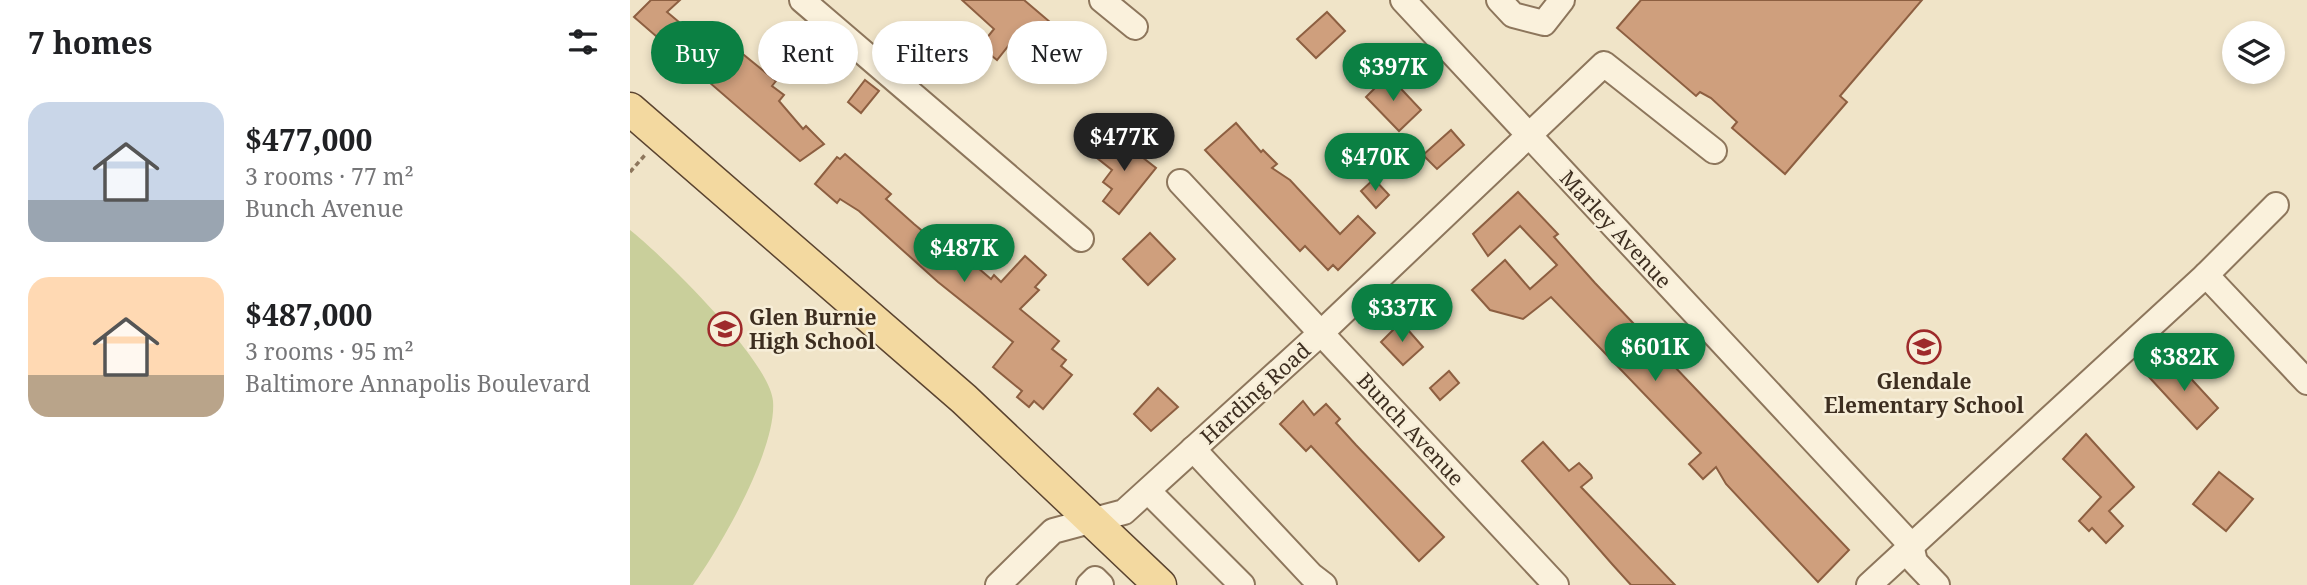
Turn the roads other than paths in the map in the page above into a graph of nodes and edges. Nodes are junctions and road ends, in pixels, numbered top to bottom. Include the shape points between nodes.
1 (802, 0) edge
2 (1102, 0) edge
3 (1403, 0) edge
4 (1499, 0) edge
5 (1562, 0) edge
6 (1135, 27) dead end
7 (630, 109) edge
8 (1527, 134) junction
9 (1714, 151) dead end
10 (1180, 181) dead end
11 (2276, 205) dead end
12 (1081, 239) dead end
13 (2206, 275) junction
14 (1321, 333) junction
15 (2307, 382) edge
16 (1193, 449) junction
17 (1148, 491) junction
18 (1094, 520) junction
19 (1911, 545) junction
20 (1153, 583) edge
21 (998, 585) edge
22 (1089, 585) edge
23 (1101, 585) edge
24 (1242, 585) edge
25 (1324, 585) edge
26 (1556, 585) edge
27 (1869, 585) edge
28 (1937, 585) edge

1 - 12 street
2 - 6 street
3 - 8 street, Marley Avenue
4 - 5 street via 1513,15 1544,23
7 - 18 main road via 964,399
8 - 9 street, Harding Road via 1604,64
8 - 14 street, Harding Road
8 - 19 street, Marley Avenue
10 - 14 street, Bunch Avenue
11 - 13 street
13 - 15 street
13 - 19 street
14 - 16 street, Harding Road
14 - 26 street, Bunch Avenue
16 - 17 street, Harding Road
16 - 25 street
17 - 18 street, Harding Road via 1124,512
17 - 24 street
18 - 20 main road
18 - 21 street, Harding Road via 1053,531
19 - 27 street
19 - 28 street, Marley Avenue via 1915,562
22 - 23 street via 1095,579

